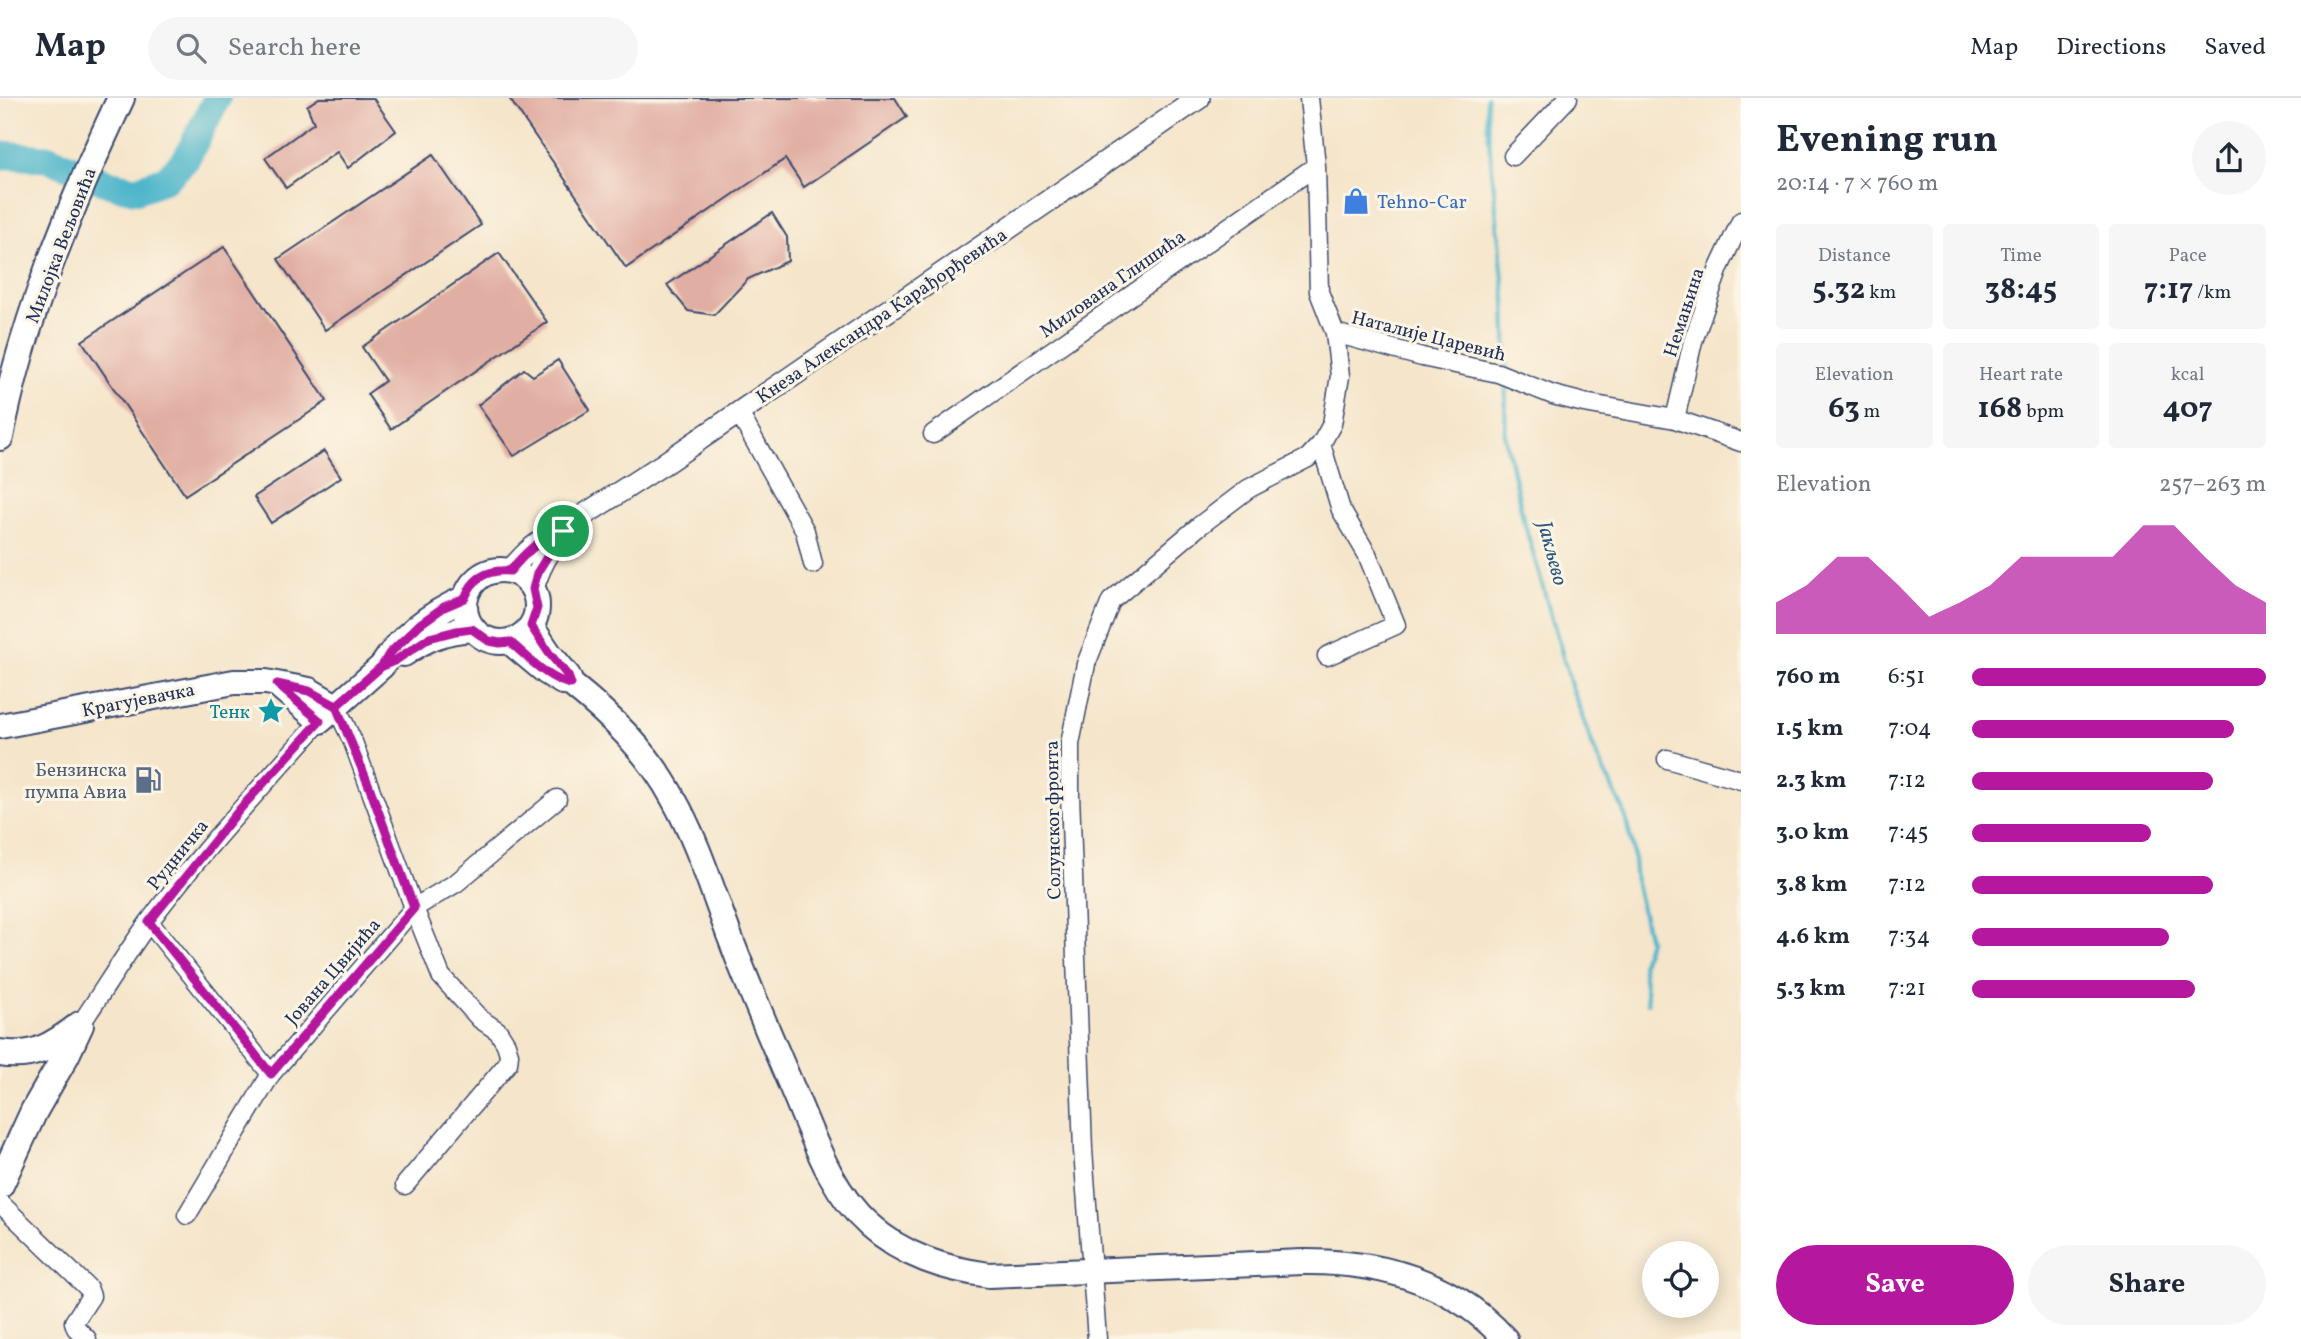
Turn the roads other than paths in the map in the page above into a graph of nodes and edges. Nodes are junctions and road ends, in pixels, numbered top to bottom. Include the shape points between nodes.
1 (121, 98) edge
2 (1199, 98) edge
3 (1309, 98) edge
4 (1568, 98) edge
5 (1513, 156) dead end
6 (1316, 166) junction
7 (1741, 221) edge
8 (1335, 333) junction
9 (739, 413) junction
10 (1675, 419) junction
11 (1, 424) edge
12 (933, 434) dead end
13 (1741, 442) edge
14 (1321, 444) junction
15 (563, 531) junction
16 (813, 564) dead end
17 (510, 571) junction
18 (533, 589) junction
19 (465, 598) junction
20 (531, 626) junction
21 (472, 629) junction
22 (510, 642) junction
23 (1327, 656) dead end
24 (382, 666) junction
25 (571, 684) junction
26 (328, 714) junction
27 (0, 726) edge
28 (1667, 759) dead end
29 (1741, 780) edge
30 (557, 799) dead end
31 (414, 908) junction
32 (149, 922) junction
33 (80, 1025) junction
34 (0, 1053) edge
35 (271, 1074) junction
36 (0, 1185) edge
37 (405, 1185) dead end
38 (0, 1203) edge
39 (187, 1215) dead end
40 (1091, 1271) junction
41 (87, 1339) edge
42 (1097, 1339) edge
43 (1505, 1339) edge

1 - 11 main road, Милојка Вељовића via 62,230
2 - 9 street, Кнеза Александра Карађорђевића
3 - 6 street, Наталије Царевић
4 - 5 street
6 - 8 street, Наталије Царевић via 1320,292
6 - 12 street, Милована Глишића
7 - 10 street, Немањина via 1693,341
8 - 10 street, Наталије Царевић via 1498,373 1584,403
8 - 14 street, Солунског фронта via 1340,376 1332,424
9 - 15 street, Кнеза Александра Карађорђевића
9 - 16 street via 805,531
10 - 13 street, Наталије Царевић
14 - 23 street via 1341,510 1367,554 1396,625
14 - 40 street, Солунског фронта via 1308,458 1248,489 1111,601 1086,664 1070,756
15 - 17 street, Кнеза Александра Карађорђевића via 529,549
15 - 18 street, Кнеза Александра Карађорђевића via 540,566
17 - 18 main road
17 - 19 main road via 486,573 469,587
18 - 20 main road via 537,608
19 - 21 main road
19 - 24 main road via 420,624
20 - 22 main road
20 - 25 main road
21 - 22 main road via 489,641
21 - 24 main road via 429,638
22 - 25 main road via 546,672
24 - 26 main road
25 - 40 main road via 630,736 676,803 821,1156 849,1205 887,1240 935,1264 989,1275
26 - 27 main road, Крагујевачка via 277,684 251,681
26 - 31 street via 357,753
26 - 32 street, Рудничка via 240,809
28 - 29 street
30 - 31 street, Јована Цвијића via 456,883
31 - 35 street, Јована Цвијића
31 - 37 street via 441,975 480,1019 498,1031 509,1054 508,1063
32 - 33 street, Рудничка
32 - 35 street
33 - 34 main road via 53,1046
33 - 36 main road
35 - 39 street, Јована Цвијића
38 - 41 street via 88,1288 91,1296 74,1322
40 - 42 street, Солунског фронта
40 - 43 main road via 1302,1262 1362,1264 1437,1289 1482,1317

